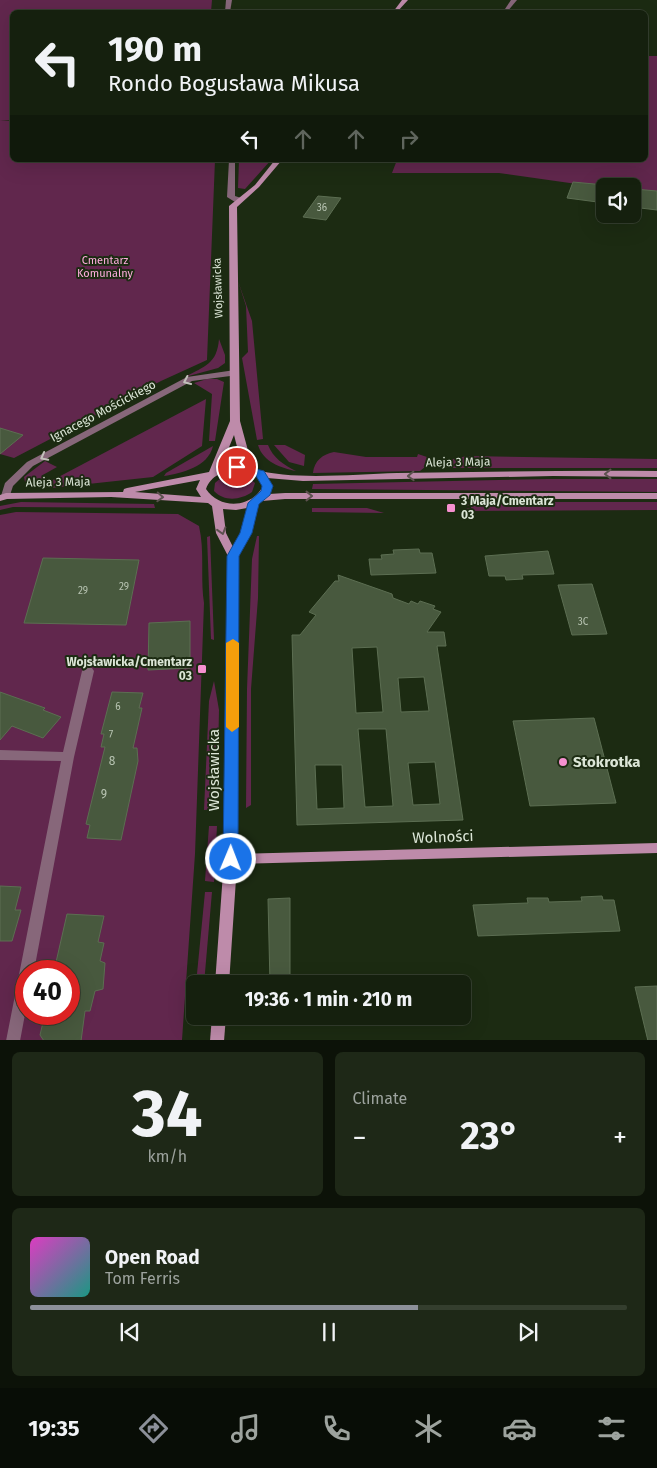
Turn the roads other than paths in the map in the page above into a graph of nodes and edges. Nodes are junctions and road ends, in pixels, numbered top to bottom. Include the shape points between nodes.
1 (405, 0) edge
2 (397, 10) edge
3 (232, 162) edge
4 (277, 162) edge
5 (238, 200) junction
6 (235, 373) junction
7 (235, 421) junction
8 (248, 469) junction
9 (211, 474) junction
10 (260, 474) junction
11 (657, 474) edge
12 (111, 494) junction
13 (657, 496) edge
14 (3, 497) edge
15 (257, 500) junction
16 (213, 502) junction
17 (233, 556) junction
18 (88, 672) dead end
19 (0, 755) edge
20 (68, 757) junction
21 (657, 848) edge
22 (231, 859) junction
23 (28, 960) edge
24 (223, 975) edge
25 (16, 1025) edge
26 (218, 1025) edge
27 (13, 1040) edge
28 (217, 1040) edge

1 - 2 street
3 - 5 street, Wojsławicka via 232,197
4 - 5 street via 257,186
5 - 6 street, Wojsławicka via 232,215
6 - 7 street, Wojsławicka
6 -> 14 street, Ignacego Mościckiego via 190,379 56,450 21,470
7 - 8 street, Wojsławicka
7 - 9 street, Wojsławicka
8 - 9 street via 225,468
8 - 10 street
9 - 12 street, Aleja 3 Maja
9 - 16 street via 202,489
11 -> 10 street, Aleja 3 Maja via 303,478
10 - 15 street via 268,486
12 - 14 street, Aleja 3 Maja
12 -> 16 street, Aleja 3 Maja
15 -> 13 street via 285,496
15 - 16 street via 235,506
15 - 17 street, Wojsławicka via 246,533
16 -> 17 street, Wojsławicka via 221,533
17 - 22 street, Wojsławicka
18 - 20 street
19 - 20 street
20 - 23 street
21 - 22 street, Wolności
22 - 24 street, Wojsławicka
25 - 27 street
26 - 28 street

